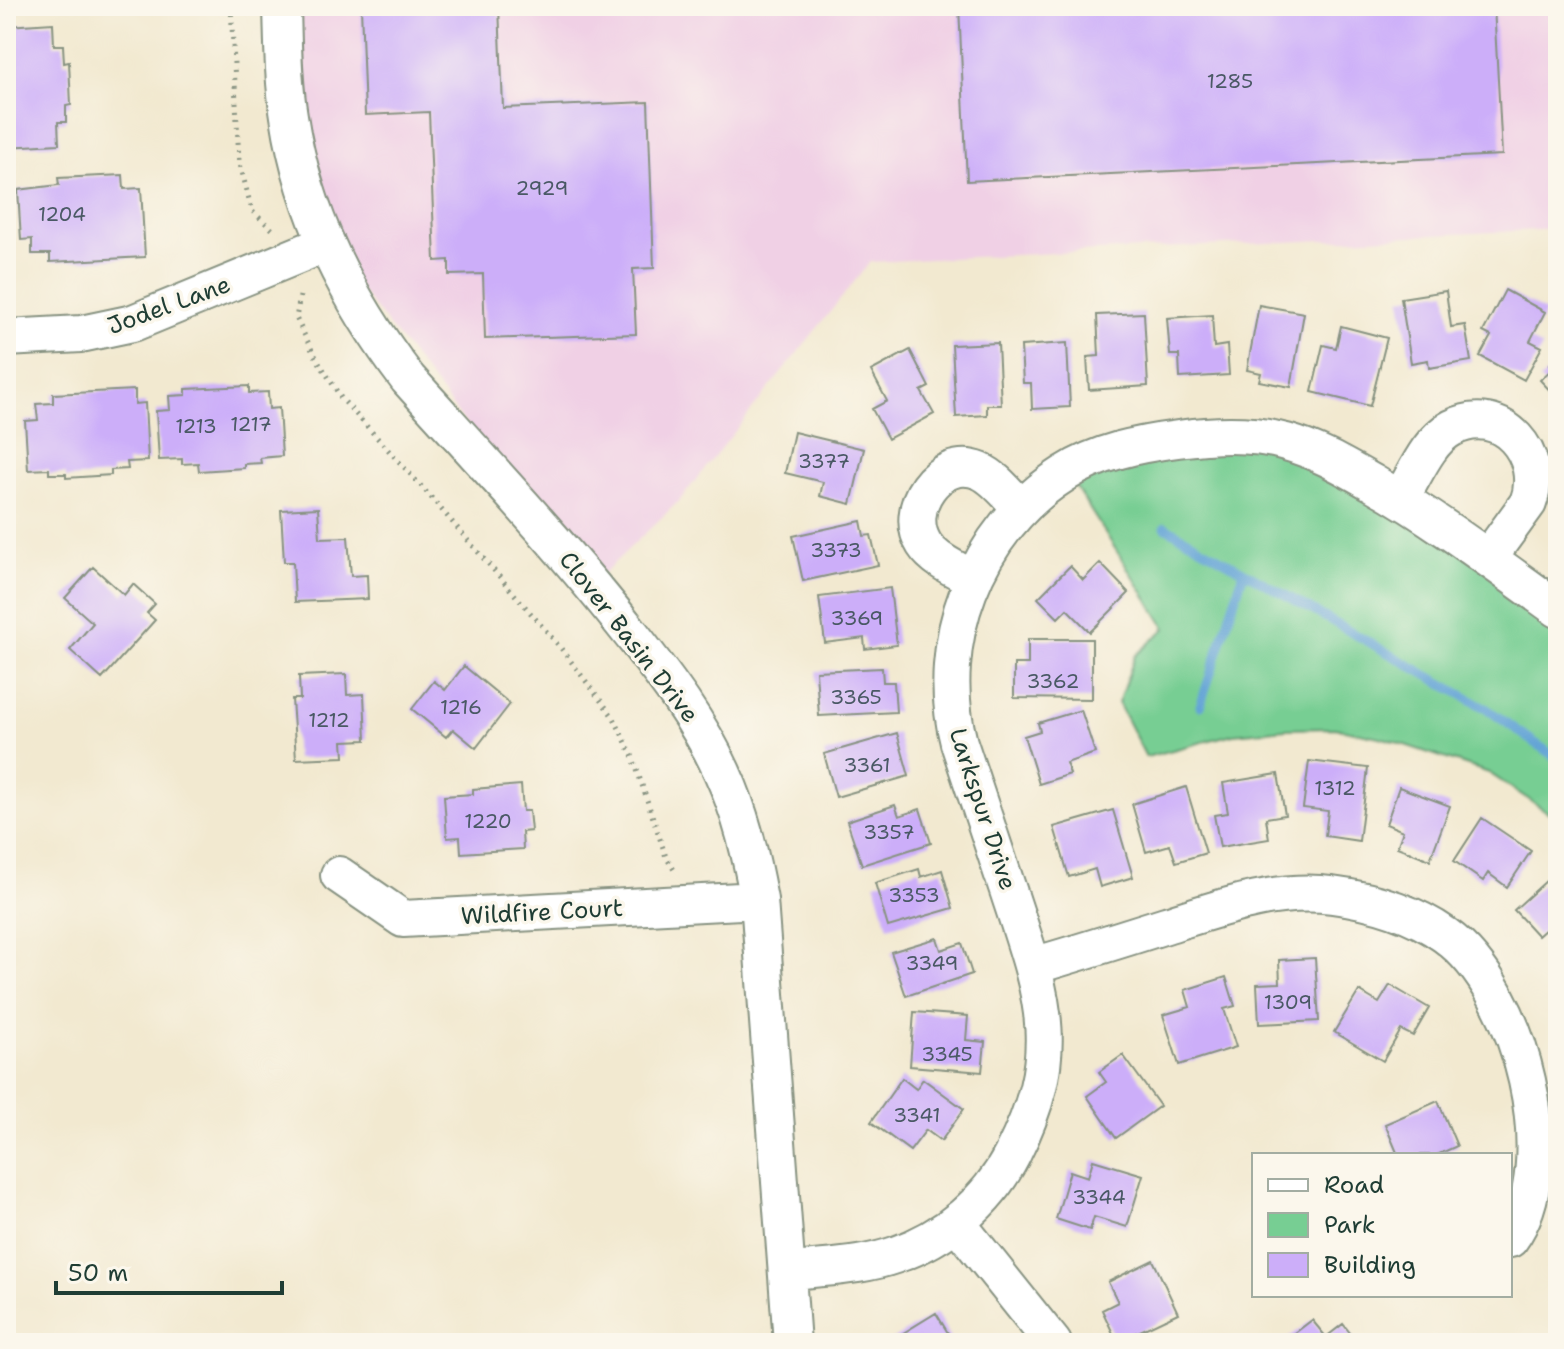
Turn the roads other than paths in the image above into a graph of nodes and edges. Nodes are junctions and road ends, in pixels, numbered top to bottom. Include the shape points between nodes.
1 (282, 6) edge
2 (325, 244) junction
3 (6, 338) edge
4 (1400, 499) junction
5 (1021, 508) junction
6 (1488, 558) junction
7 (974, 579) junction
8 (1558, 609) edge
9 (339, 875) dead end
10 (759, 900) junction
11 (1033, 966) junction
12 (957, 1223) junction
13 (1512, 1237) edge
14 (787, 1272) junction
15 (792, 1343) edge
16 (1053, 1343) edge

1 - 2 street, Clover Basin Drive via 288,114 308,200
2 - 3 street, Jodel Lane via 133,323 81,334
2 - 10 street, Clover Basin Drive via 360,310 408,379 591,582 684,702 732,795
4 - 5 street, Larkspur Drive via 1301,446 1216,436 1166,440 1104,455 1066,472
4 - 6 street, Larkspur Drive
4 - 6 street via 1436,442 1451,428 1482,423 1512,434 1531,463 1531,494
5 - 7 street, Larkspur Drive
5 - 7 street via 980,471 953,471 928,486 918,513 922,541 941,560
6 - 8 street, Larkspur Drive
7 - 11 street, Larkspur Drive via 952,651 953,713
9 - 10 street, Wildfire Court via 403,919
10 - 14 street, Clover Basin Drive
11 - 12 street, Larkspur Drive via 1044,1036 1034,1102 1000,1175
11 - 13 street via 1230,905 1280,895 1359,900 1432,926 1462,948 1494,984 1524,1030 1546,1082 1553,1123 1551,1170 1535,1213
12 - 14 street, Larkspur Drive via 885,1258
12 - 16 street
14 - 15 street, Clover Basin Drive

